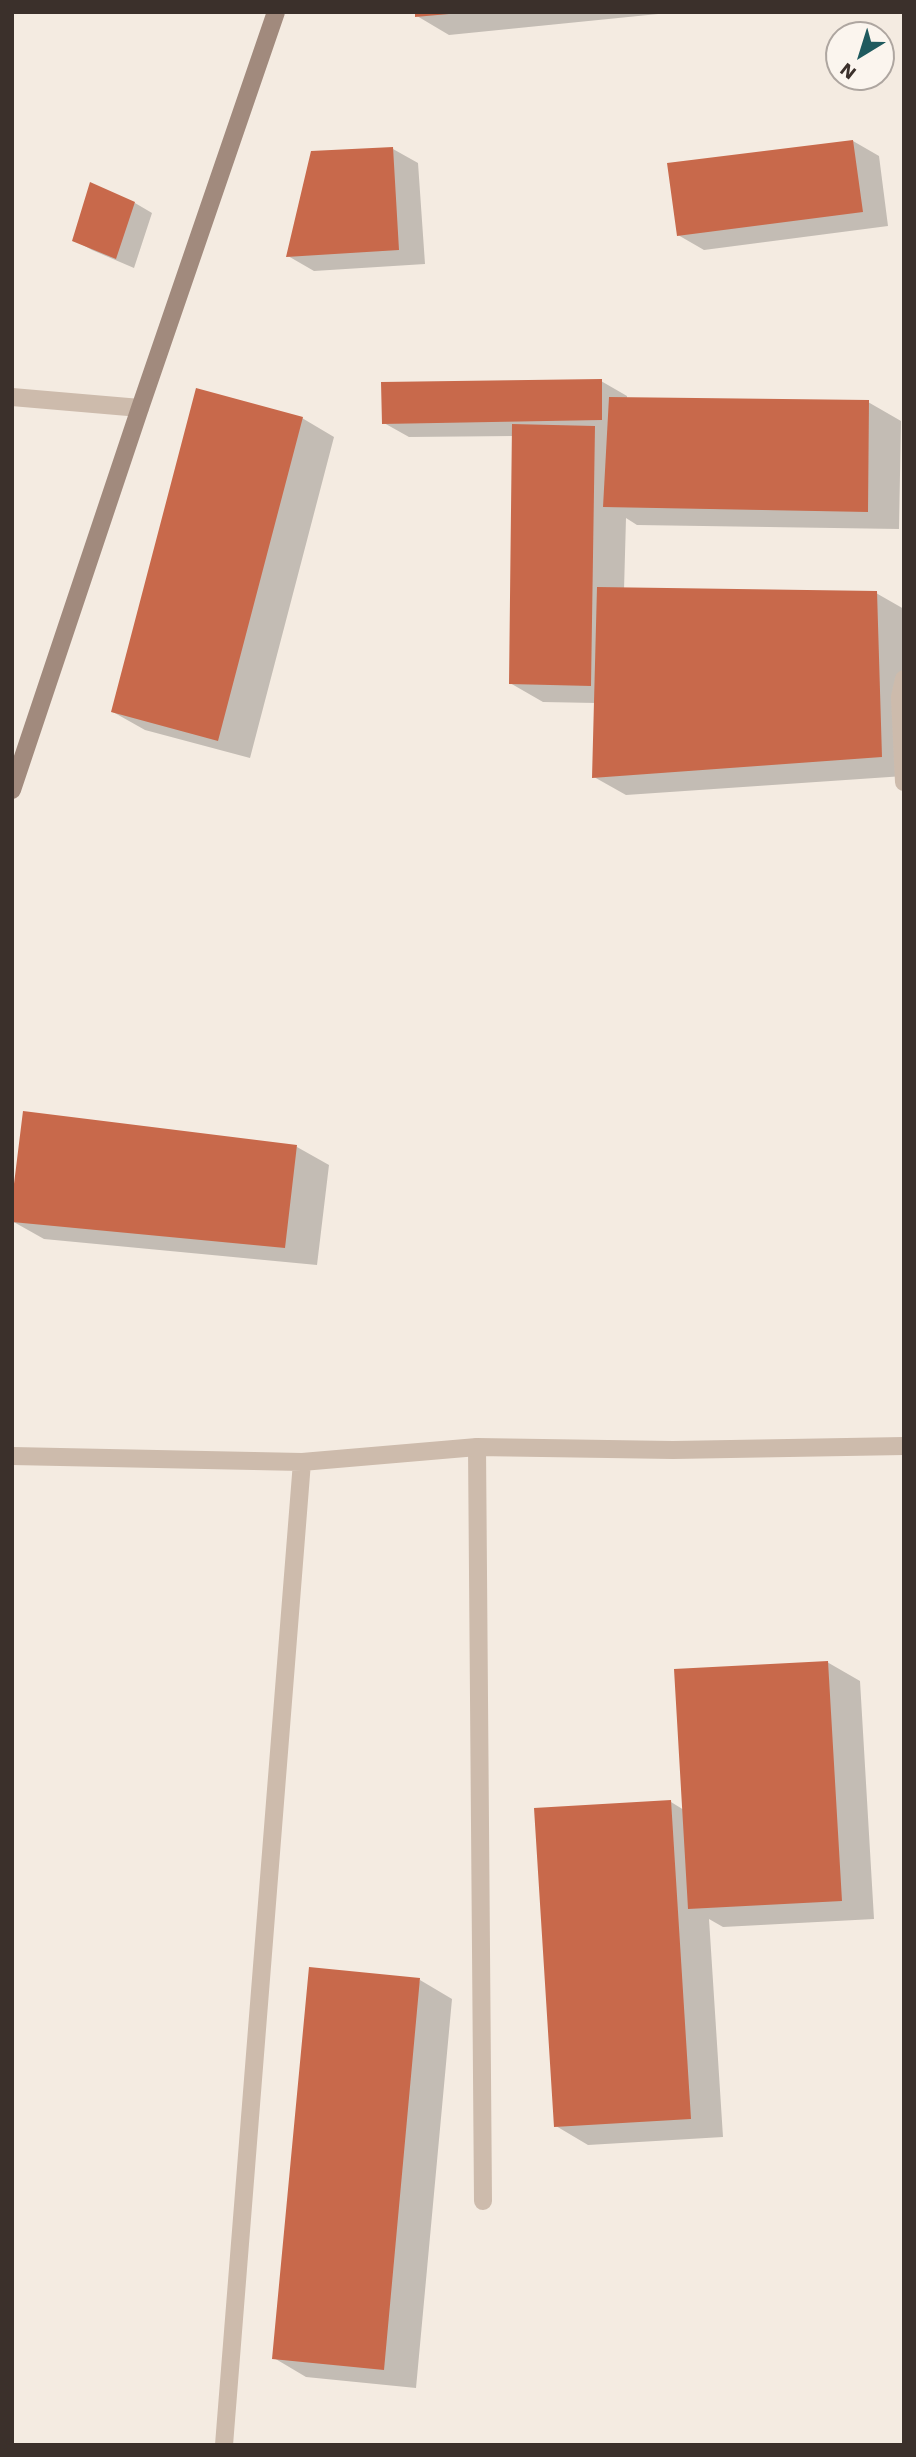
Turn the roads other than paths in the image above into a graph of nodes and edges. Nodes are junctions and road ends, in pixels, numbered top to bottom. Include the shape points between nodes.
1 (276, 12) edge
2 (12, 397) edge
3 (140, 408) junction
4 (904, 679) edge
5 (904, 782) edge
6 (12, 790) edge
7 (904, 1446) edge
8 (477, 1447) junction
9 (12, 1457) edge
10 (302, 1462) junction
11 (483, 2201) dead end
12 (224, 2445) edge

1 - 3 main road
2 - 3 street
3 - 6 main road
4 - 5 street via 900,697
7 - 8 street
8 - 10 street
8 - 11 street
9 - 10 street
10 - 12 street

